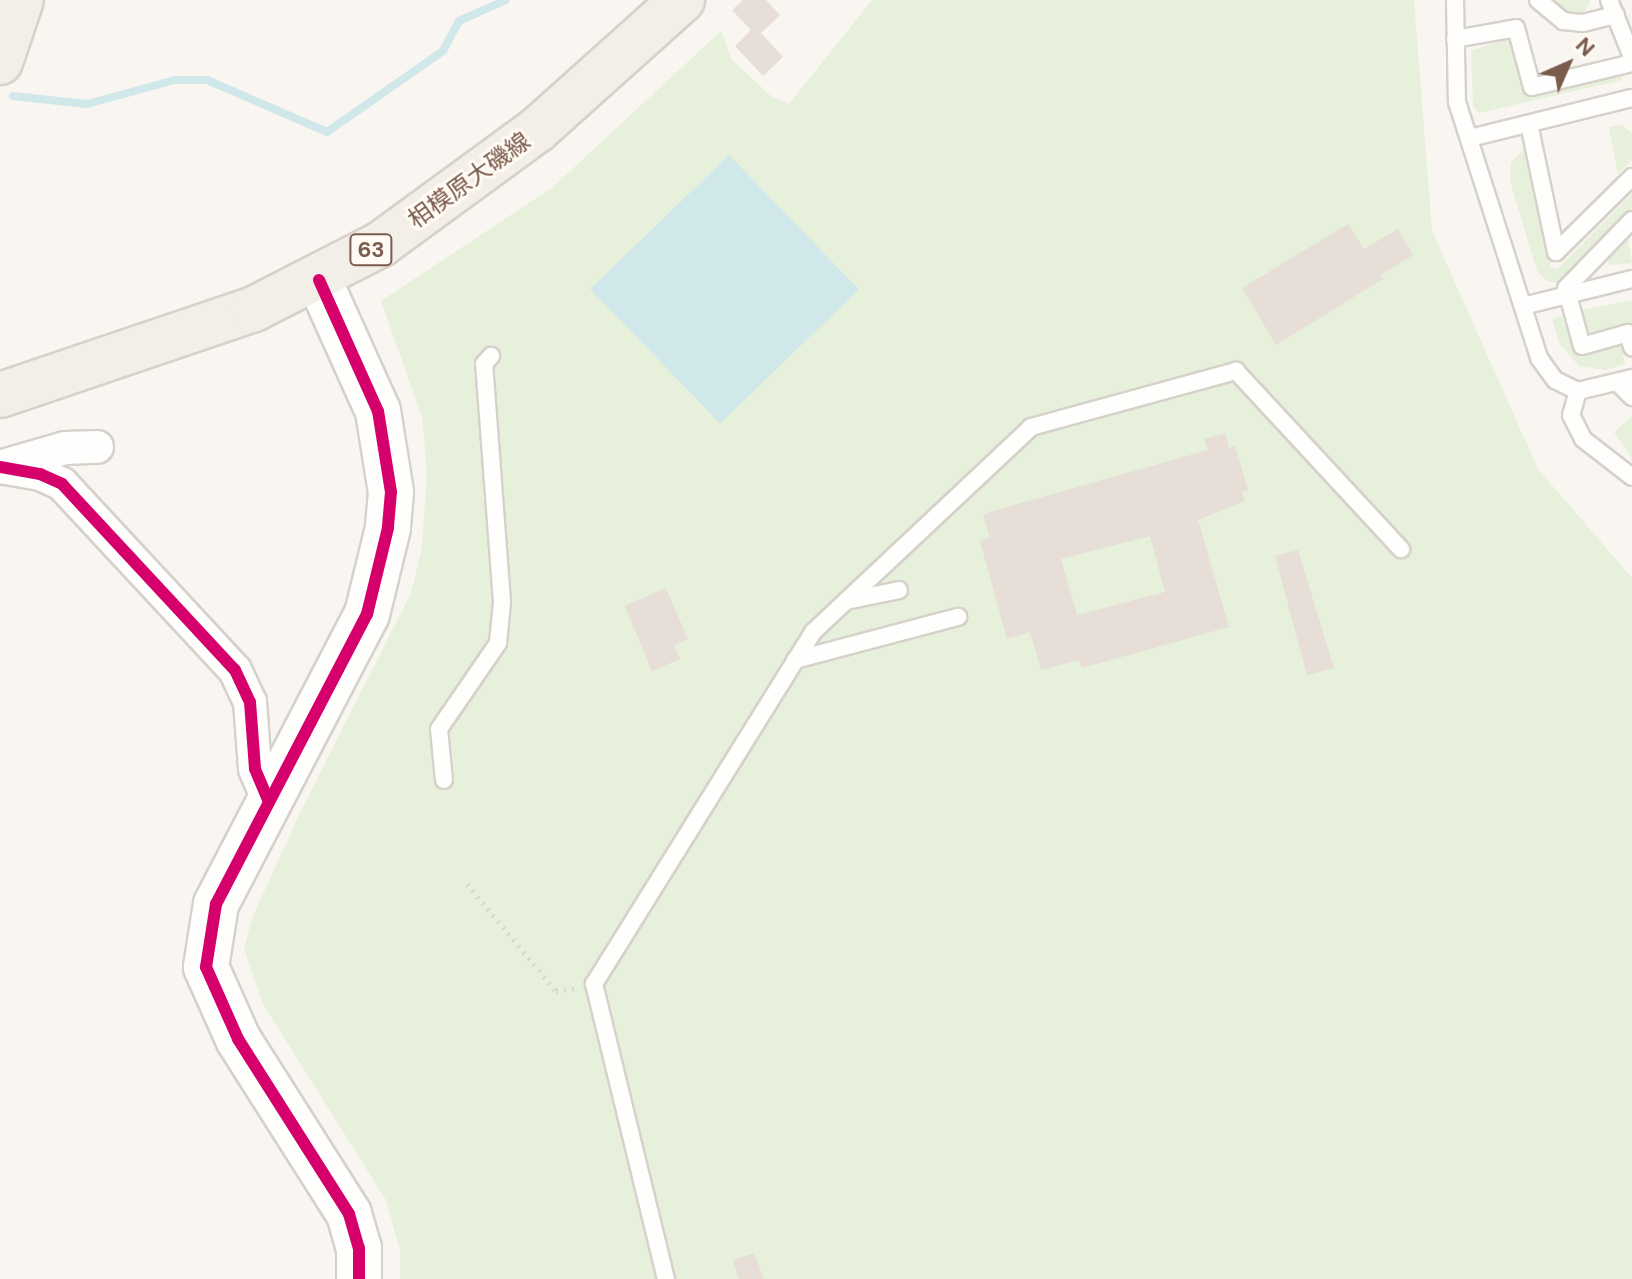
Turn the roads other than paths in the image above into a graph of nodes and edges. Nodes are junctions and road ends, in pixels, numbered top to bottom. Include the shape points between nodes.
1 (21, 0) edge
2 (682, 0) edge
3 (1455, 0) edge
4 (1538, 0) edge
5 (1612, 8) edge
6 (1455, 39) junction
7 (1632, 60) edge
8 (0, 62) edge
9 (1632, 98) edge
10 (1529, 124) junction
11 (1470, 138) junction
12 (1632, 177) edge
13 (1632, 220) edge
14 (1632, 279) edge
15 (319, 280) junction
16 (1567, 295) junction
17 (1523, 306) junction
18 (1632, 347) edge
19 (491, 356) dead end
20 (1625, 380) edge
21 (1578, 391) junction
22 (2, 393) edge
23 (1632, 397) edge
24 (97, 447) dead end
25 (1, 466) edge
26 (1632, 477) edge
27 (1401, 549) dead end
28 (899, 590) dead end
29 (845, 601) junction
30 (958, 617) dead end
31 (795, 660) junction
32 (444, 780) dead end
33 (268, 800) junction
34 (359, 1279) edge
35 (666, 1279) edge

1 - 8 main road
2 - 15 main road, 相模原大磯線 / 63 via 537,130 440,203
3 - 6 lane
4 - 5 lane via 1563,21 1583,23
5 - 7 lane
6 - 7 lane via 1516,28 1532,87
6 - 11 lane via 1457,102
9 - 10 lane
10 - 11 lane
10 - 12 lane via 1556,252
11 - 17 lane
13 - 16 lane via 1566,288
14 - 16 lane
15 - 22 main road, 相模原大磯線 / 63 via 153,347
15 - 33 street via 378,411 391,492 388,528 367,614
16 - 17 lane
16 - 18 lane via 1582,346 1628,333
17 - 21 lane via 1545,371
19 - 32 lane via 484,364 502,602 498,643 439,729
20 - 21 lane
20 - 23 lane
21 - 26 lane via 1571,415 1583,439
24 - 25 street via 65,448
25 - 33 street via 62,484 235,670 250,702 255,769
27 - 29 lane via 1236,371 1031,427
28 - 29 lane
29 - 31 lane via 813,632
30 - 31 lane
31 - 35 lane via 594,984
33 - 34 street via 216,904 206,967 238,1039 349,1214 359,1248

